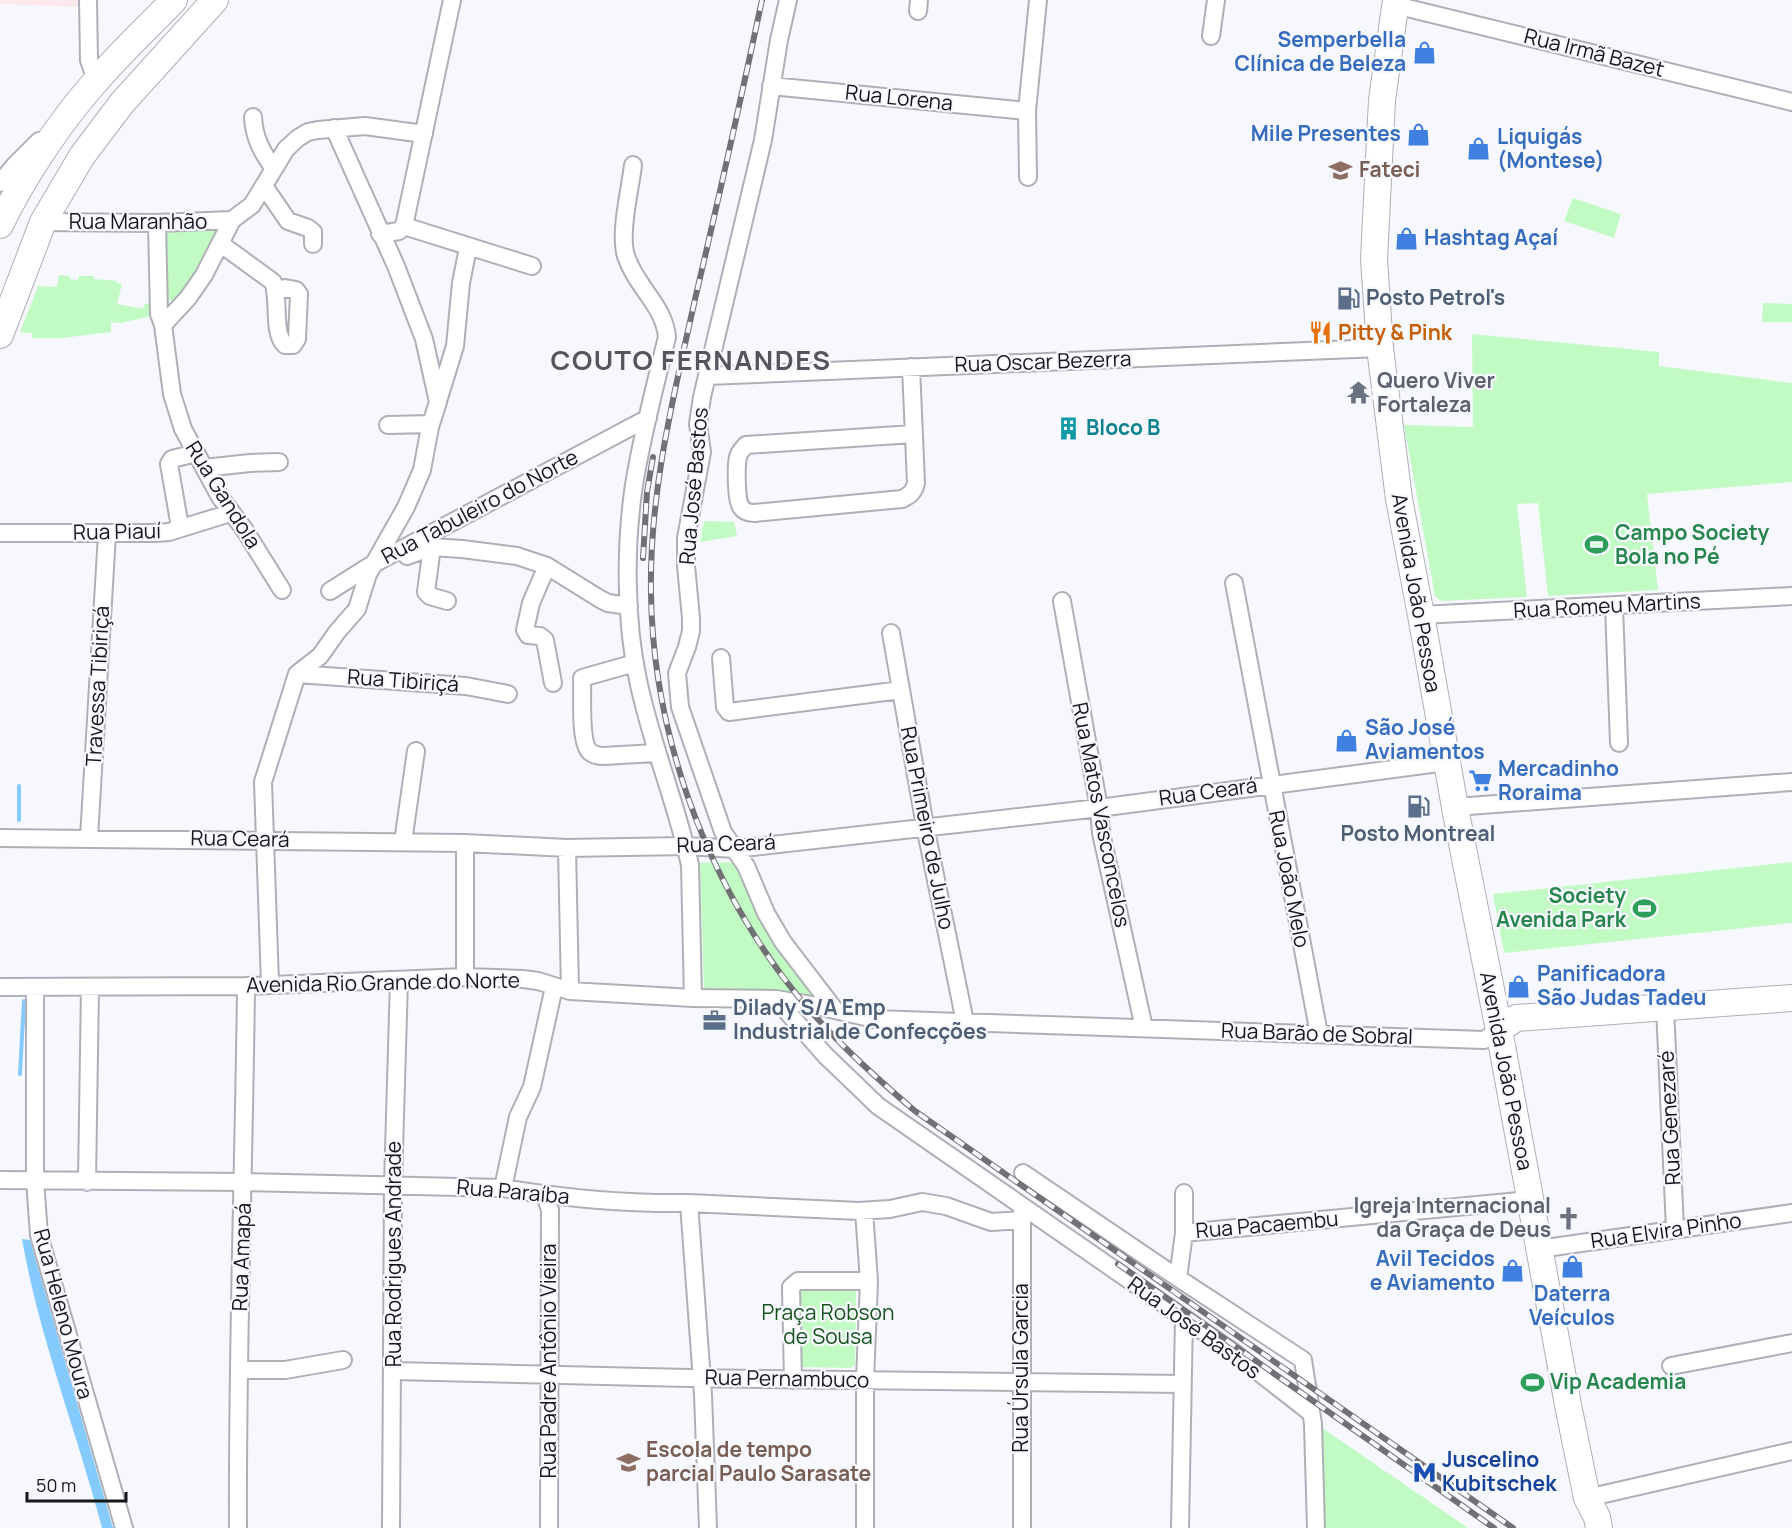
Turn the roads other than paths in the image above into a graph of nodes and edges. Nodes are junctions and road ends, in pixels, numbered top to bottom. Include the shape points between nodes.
1 (88, 0) edge
2 (174, 0) edge
3 (215, 0) edge
4 (452, 0) edge
5 (788, 0) edge
6 (1038, 0) edge
7 (1216, 0) edge
8 (1396, 2) edge
9 (1211, 36) dead end
10 (96, 80) junction
11 (771, 86) junction
12 (1792, 102) edge
13 (75, 107) junction
14 (1028, 111) junction
15 (253, 117) dead end
16 (334, 128) junction
17 (424, 134) junction
18 (633, 165) dead end
19 (274, 169) junction
20 (1028, 177) dead end
21 (0, 183) edge
22 (264, 186) junction
23 (232, 220) junction
24 (43, 222) junction
25 (157, 223) junction
26 (0, 225) edge
27 (404, 226) junction
28 (380, 234) junction
29 (221, 244) junction
30 (313, 244) dead end
31 (468, 248) junction
32 (532, 266) dead end
33 (163, 325) junction
34 (0, 335) edge
35 (293, 345) dead end
36 (1380, 348) junction
37 (911, 367) junction
38 (706, 376) junction
39 (438, 402) junction
40 (648, 418) junction
41 (431, 424) junction
42 (388, 425) dead end
43 (913, 434) junction
44 (196, 453) junction
45 (279, 462) dead end
46 (204, 468) junction
47 (230, 513) junction
48 (180, 527) junction
49 (0, 533) edge
50 (107, 534) junction
51 (432, 547) junction
52 (380, 562) junction
53 (547, 566) junction
54 (1234, 583) dead end
55 (282, 590) dead end
56 (330, 591) dead end
57 (1792, 596) edge
58 (447, 601) dead end
59 (1062, 602) dead end
60 (629, 606) junction
61 (1614, 606) junction
62 (1421, 615) junction
63 (891, 633) dead end
64 (721, 658) dead end
65 (635, 663) junction
66 (297, 674) junction
67 (553, 683) dead end
68 (901, 690) junction
69 (508, 694) dead end
70 (1619, 743) dead end
71 (416, 751) dead end
72 (656, 753) junction
73 (1446, 762) junction
74 (1792, 782) edge
75 (1271, 784) junction
76 (1455, 807) junction
77 (1099, 808) junction
78 (925, 826) junction
79 (0, 838) edge
80 (89, 838) junction
81 (266, 839) junction
82 (403, 842) junction
83 (465, 843) junction
84 (686, 846) junction
85 (567, 848) junction
86 (735, 849) junction
87 (465, 977) junction
88 (399, 980) junction
89 (270, 984) junction
90 (246, 986) junction
91 (0, 987) edge
92 (35, 987) junction
93 (90, 987) junction
94 (562, 989) junction
95 (693, 998) junction
96 (1792, 998) edge
97 (776, 999) junction
98 (1665, 1007) junction
99 (835, 1010) junction
100 (965, 1022) junction
101 (1144, 1028) junction
102 (1499, 1030) junction
103 (1319, 1034) junction
104 (1023, 1173) dead end
105 (0, 1180) edge
106 (35, 1180) junction
107 (87, 1182) junction
108 (244, 1182) junction
109 (393, 1185) junction
110 (503, 1188) junction
111 (1184, 1193) dead end
112 (545, 1195) junction
113 (1530, 1200) junction
114 (689, 1203) junction
115 (864, 1211) junction
116 (1792, 1213) edge
117 (1022, 1214) junction
118 (1675, 1229) junction
119 (1184, 1233) junction
120 (1539, 1249) junction
121 (1178, 1278) junction
122 (869, 1281) junction
123 (1184, 1318) junction
124 (1792, 1344) edge
125 (343, 1360) dead end
126 (1671, 1366) dead end
127 (239, 1370) junction
128 (393, 1371) junction
129 (549, 1374) junction
130 (702, 1378) junction
131 (793, 1380) junction
132 (865, 1380) junction
133 (1022, 1383) junction
134 (1182, 1384) junction
135 (1311, 1413) junction
136 (1792, 1451) edge
137 (1587, 1498) junction
138 (124, 1528) edge
139 (238, 1528) edge
140 (391, 1528) edge
141 (549, 1528) edge
142 (708, 1528) edge
143 (865, 1528) edge
144 (1022, 1528) edge
145 (1180, 1528) edge
146 (1316, 1528) edge
147 (1587, 1528) edge
148 (1599, 1528) edge

1 - 10 street via 88,60
2 - 10 main road
3 - 24 main road via 122,103 82,156
4 - 17 street
5 - 11 street, Rua José Bastos
6 - 14 street
7 - 9 street
8 - 12 street, Rua Irmã Bazet
8 - 36 main road, Avenida João Pessoa via 1382,100 1374,259
10 - 13 main road
11 - 14 street, Rua Lorena
11 - 38 street, Rua José Bastos via 763,140
13 - 21 street
13 - 26 main road via 29,172
14 - 20 street
15 - 19 street via 260,148
16 - 17 street via 375,126
16 - 19 street via 308,132 298,138
16 - 28 street
17 - 27 street
18 - 40 street via 624,247 636,278 662,314 667,337
19 - 22 street
22 - 23 street via 252,206
22 - 30 street via 288,221 313,232
23 - 25 street, Rua Maranhão
23 - 29 street
24 - 25 street, Rua Maranhão
24 - 34 main road
25 - 33 street, Rua Gandola via 158,302
27 - 28 street
27 - 31 street
28 - 39 street via 424,339
29 - 33 street via 188,298
29 - 35 street via 273,282 281,341
31 - 32 street
31 - 39 street, Rua Tabuleiro do Norte via 455,346
33 - 44 street, Rua Gandola via 172,394
36 - 37 street, Rua Oscar Bezerra
36 - 62 main road, Avenida João Pessoa via 1399,499
37 - 38 street, Rua Oscar Bezerra via 854,364
37 - 43 street
38 - 86 street, Rua José Bastos via 698,424 702,452 686,538 691,631 677,673 677,687 687,733 723,832
39 - 41 street, Rua Tabuleiro do Norte
40 - 52 street, Rua Tabuleiro do Norte
40 - 60 street via 634,485
41 - 42 street
41 - 52 street, Rua Tabuleiro do Norte via 422,470
43 - 43 street via 915,490 902,499 754,513 741,507 738,458 746,445
44 - 46 street, Rua Gandola
44 - 48 street via 172,459 169,464
45 - 46 street
46 - 47 street, Rua Gandola
47 - 48 street, Rua Piauí
47 - 55 street, Rua Gandola via 244,528
48 - 50 street, Rua Piauí via 169,532
49 - 50 street, Rua Piauí
50 - 80 street, Travessa Tibiriçá
51 - 52 street
51 - 53 street via 494,552
51 - 58 street via 426,592
52 - 56 street
52 - 66 street via 365,581 357,609 320,656
53 - 60 street via 608,603
53 - 67 street via 531,603 525,630 528,635 545,640
54 - 75 street, Rua João Melo
57 - 61 street, Rua Romeu Martins
59 - 77 street, Rua Matos Vasconcelos
60 - 65 street
61 - 62 street, Rua Romeu Martins
61 - 70 street
62 - 73 main road, Avenida João Pessoa
63 - 68 street, Rua Primeiro de Julho
64 - 68 street via 725,707 729,712
65 - 72 street
65 - 72 street via 582,678 584,738 592,754
66 - 69 street, Rua Tibiriçá via 466,686
66 - 81 street via 263,782
68 - 78 street, Rua Primeiro de Julho
71 - 82 street
72 - 84 street
73 - 75 street, Rua Ceará
73 - 76 main road, Avenida João Pessoa
74 - 76 street
75 - 77 street, Rua Ceará
75 - 103 street, Rua João Melo
76 - 102 main road, Avenida João Pessoa
77 - 78 street, Rua Ceará
77 - 101 street, Rua Matos Vasconcelos via 1101,833
78 - 86 street, Rua Ceará
78 - 100 street, Rua Primeiro de Julho
79 - 80 street, Rua Ceará
80 - 81 street, Rua Ceará
81 - 82 street, Rua Ceará
81 - 89 street
82 - 83 street, Rua Ceará
83 - 85 street, Rua Ceará
83 - 87 street
84 - 85 street, Rua Ceará
84 - 86 street, Rua Ceará
84 - 95 street via 690,865
85 - 94 street
86 - 99 street, Rua José Bastos via 783,942
87 - 88 street, Avenida Rio Grande do Norte
87 - 94 street, Avenida Rio Grande do Norte via 523,979
88 - 89 street, Avenida Rio Grande do Norte
88 - 109 street, Rua Rodrigues Andrade
89 - 90 street, Avenida Rio Grande do Norte
90 - 93 street, Avenida Rio Grande do Norte
90 - 108 street, Rua Amapá
91 - 92 street, Avenida Rio Grande do Norte
92 - 93 street, Avenida Rio Grande do Norte
92 - 106 street, Rua Heleno Moura
93 - 107 street
94 - 95 street, Avenida Rio Grande do Norte
94 - 110 street via 532,1087 518,1117
95 - 97 street, Avenida Rio Grande do Norte
96 - 98 main road, Rua Barão de Sobral
97 - 99 street, Avenida Rio Grande do Norte
97 - 117 street, Rua José Bastos via 825,1055 878,1106
98 - 102 main road, Rua Barão de Sobral via 1516,1018
98 - 118 street, Rua Genezaré
99 - 100 street, Rua Barão de Sobral via 874,1019
100 - 101 street, Rua Barão de Sobral
101 - 103 street, Rua Barão de Sobral
102 - 103 street, Rua Barão de Sobral via 1484,1040
102 - 113 main road, Avenida João Pessoa
104 - 121 street, Rua José Bastos
105 - 106 street, Rua Paraíba
106 - 107 street, Rua Paraíba
106 - 138 street, Rua Heleno Moura via 41,1247
107 - 108 street, Rua Paraíba
108 - 109 street, Rua Paraíba
108 - 127 street, Rua Amapá
109 - 110 street, Rua Paraíba
109 - 128 street, Rua Rodrigues Andrade
110 - 112 street, Rua Paraíba
111 - 119 street, Rua Pacaembu
112 - 114 street, Rua Paraíba
112 - 129 street, Rua Padre Antônio Vieira via 550,1210
113 - 119 street, Rua Pacaembu
113 - 120 main road, Avenida João Pessoa
114 - 115 street, Rua Paraíba
114 - 130 street
115 - 117 street, Rua Paraíba via 922,1202 991,1222
115 - 122 street
116 - 118 street, Rua Elvira Pinho
117 - 123 street, Rua José Bastos
117 - 133 street, Rua Úrsula Garcia
118 - 120 street, Rua Elvira Pinho
119 - 121 street, Rua Pacaembu
120 - 137 main road, Avenida João Pessoa
121 - 135 street, Rua José Bastos via 1303,1360
122 - 131 street via 793,1283
122 - 132 street
123 - 134 street
123 - 135 street, Rua José Bastos
124 - 126 street
125 - 127 street via 285,1370
127 - 139 street, Rua Amapá
128 - 129 street, Rua Pernambuco
128 - 140 street, Rua Rodrigues Andrade
129 - 130 street, Rua Pernambuco
129 - 141 street, Rua Padre Antônio Vieira
130 - 131 street, Rua Pernambuco
130 - 142 street
131 - 132 street, Rua Pernambuco
132 - 133 street, Rua Pernambuco
132 - 143 street
133 - 134 street, Rua Pernambuco
133 - 144 street, Rua Úrsula Garcia
134 - 145 street
135 - 146 street
136 - 137 street
137 - 147 main road, Avenida João Pessoa
137 - 148 main road, Avenida João Pessoa

